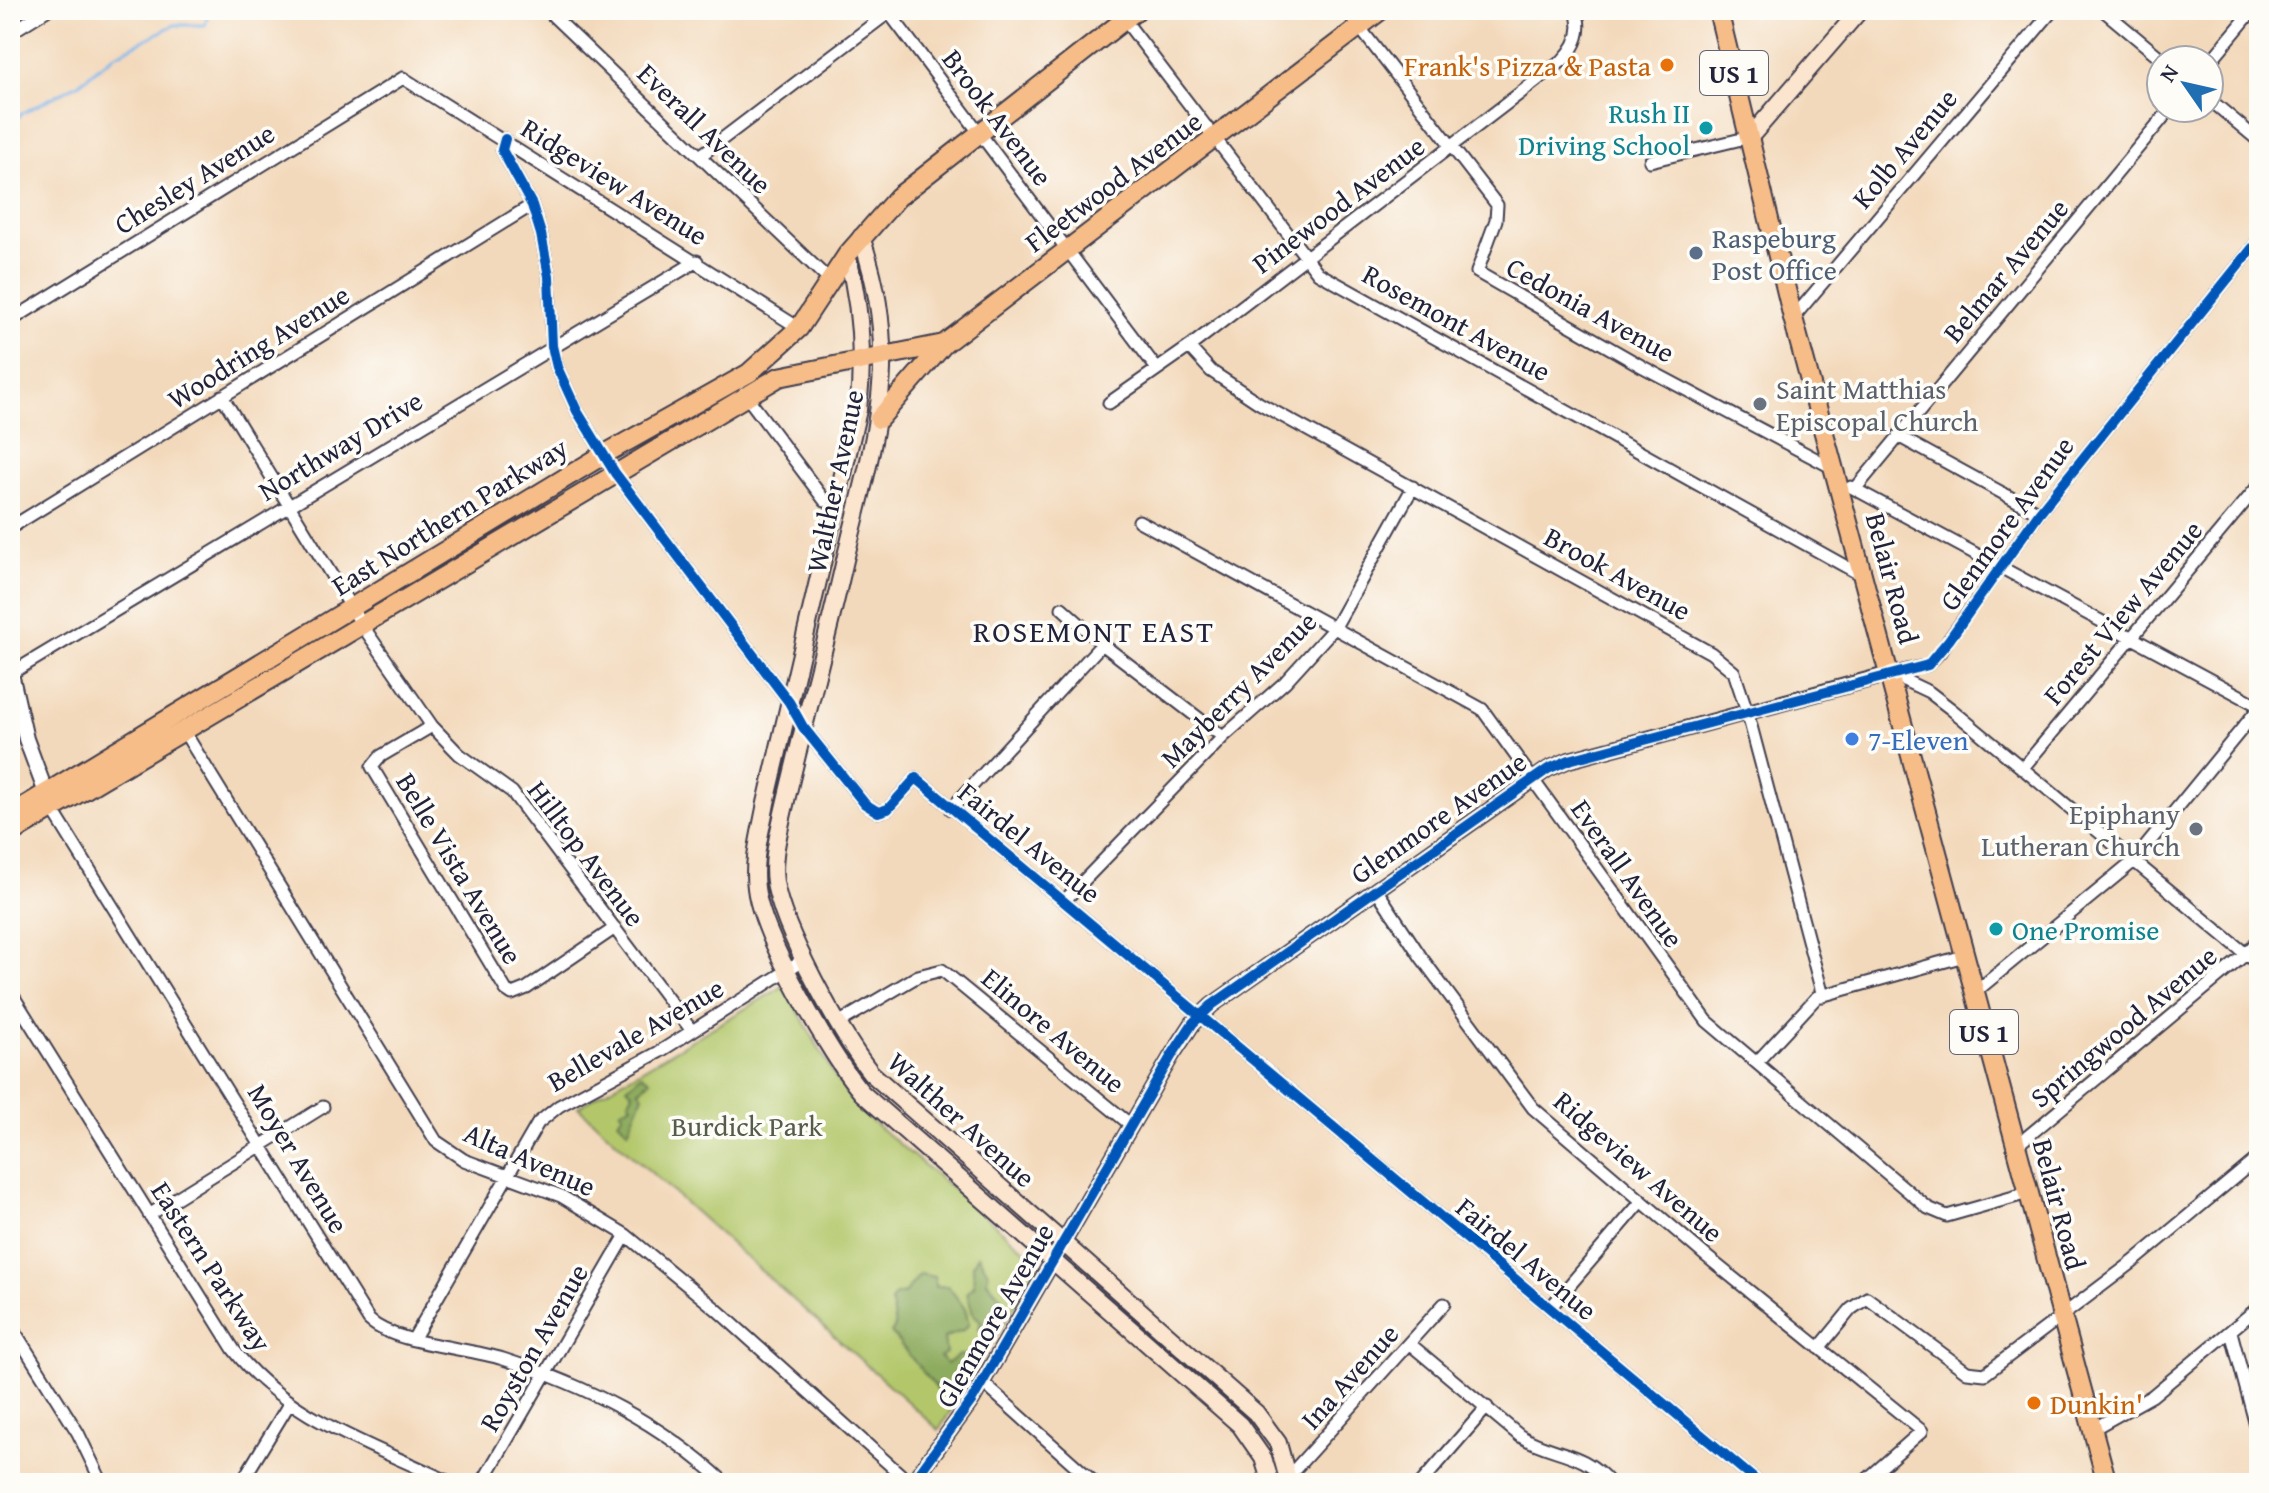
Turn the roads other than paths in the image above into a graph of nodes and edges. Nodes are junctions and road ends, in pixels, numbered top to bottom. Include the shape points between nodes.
1 (47, 10) edge
2 (547, 10) edge
3 (1346, 10) edge
4 (1381, 10) edge
5 (1575, 10) edge
6 (1718, 10) edge
7 (1860, 10) edge
8 (2053, 10) edge
9 (2103, 10) edge
10 (2253, 10) edge
11 (889, 11) edge
12 (1126, 13) edge
13 (1359, 27) junction
14 (10, 33) edge
15 (2225, 44) edge
16 (2145, 45) edge
17 (403, 78) joint
18 (2225, 112) edge
19 (2158, 124) edge
20 (978, 132) junction
21 (1750, 137) junction
22 (505, 139) junction
23 (1215, 139) junction
24 (2259, 141) edge
25 (1454, 146) junction
26 (700, 156) junction
27 (1650, 161) dead end
28 (532, 205) junction
29 (861, 237) junction
30 (2259, 240) edge
31 (1068, 249) junction
32 (847, 255) junction
33 (1306, 259) junction
34 (697, 261) junction
35 (830, 281) junction
36 (1793, 318) junction
37 (10, 321) edge
38 (799, 328) junction
39 (944, 344) junction
40 (552, 346) junction
41 (1189, 347) junction
42 (884, 356) junction
43 (862, 361) junction
44 (1157, 369) junction
45 (740, 388) junction
46 (222, 396) junction
47 (1109, 403) dead end
48 (879, 419) junction
49 (1898, 436) junction
50 (603, 455) junction
51 (615, 473) junction
52 (1843, 481) junction
53 (2259, 485) edge
54 (1413, 487) junction
55 (825, 501) dead end
56 (288, 505) junction
57 (2039, 513) junction
58 (1139, 521) dead end
59 (10, 528) edge
60 (472, 535) junction
61 (481, 554) junction
62 (2001, 567) junction
63 (1861, 575) junction
64 (1062, 608) dead end
65 (357, 617) junction
66 (1335, 627) junction
67 (2133, 636) junction
68 (1102, 644) junction
69 (1921, 667) junction
70 (10, 672) edge
71 (1890, 674) junction
72 (1919, 687) junction
73 (789, 702) junction
74 (2259, 707) edge
75 (1747, 711) junction
76 (180, 724) junction
77 (432, 726) junction
78 (803, 727) junction
79 (1223, 737) junction
80 (2022, 769) junction
81 (1531, 777) junction
82 (49, 801) junction
83 (951, 809) junction
84 (10, 815) edge
85 (10, 834) edge
86 (2133, 862) junction
87 (1376, 889) junction
88 (1065, 900) junction
89 (615, 928) junction
90 (2259, 939) edge
91 (2246, 954) junction
92 (803, 955) junction
93 (1964, 956) junction
94 (2259, 965) edge
95 (789, 969) junction
96 (10, 991) edge
97 (1974, 993) junction
98 (1823, 996) junction
99 (1200, 1016) junction
100 (840, 1022) junction
101 (692, 1031) junction
102 (1757, 1062) junction
103 (323, 1107) dead end
104 (1132, 1126) junction
105 (261, 1146) junction
106 (2015, 1147) junction
107 (2259, 1157) edge
108 (508, 1174) junction
109 (2028, 1193) junction
110 (1642, 1201) junction
111 (149, 1215) junction
112 (626, 1235) junction
113 (1063, 1243) junction
114 (1052, 1262) junction
115 (1444, 1304) dead end
116 (2259, 1307) edge
117 (1550, 1308) junction
118 (2062, 1317) junction
119 (10, 1324) edge
120 (2231, 1332) junction
121 (414, 1338) junction
122 (1410, 1344) junction
123 (1819, 1348) junction
124 (546, 1373) junction
125 (982, 1382) junction
126 (289, 1404) junction
127 (1487, 1407) junction
128 (2093, 1429) junction
129 (2259, 1437) edge
130 (242, 1480) edge
131 (1288, 1480) edge
132 (102, 1483) edge
133 (451, 1483) edge
134 (482, 1483) edge
135 (725, 1483) edge
136 (911, 1483) edge
137 (1095, 1483) edge
138 (1271, 1483) edge
139 (1421, 1483) edge
140 (1610, 1483) edge
141 (1759, 1483) edge
142 (1863, 1483) edge
143 (2107, 1483) edge

1 - 14 street
2 - 26 street, Everall Avenue
3 - 13 street, Cedonia Avenue
4 - 13 main road, Fleetwood Avenue
5 - 25 street, Pinewood Avenue via 1580,28 1562,61
6 - 21 main road, Belair Road / US 1
7 - 21 main road
8 - 36 street, Kolb Avenue
9 - 16 street
10 - 15 street
11 - 20 street, Brook Avenue
11 - 26 street
12 - 20 main road, East Northern Parkway
12 - 23 street, Rosemont Avenue
13 - 23 main road, Fleetwood Avenue
13 - 25 street, Cedonia Avenue
17 - 22 street, Ridgeview Avenue
17 - 37 street, Chesley Avenue
18 - 24 street
19 - 49 street, Belmar Avenue
20 - 29 main road, East Northern Parkway via 898,197
20 - 31 street, Brook Avenue
21 - 27 street
21 - 36 main road, Belair Road / US 1
22 - 28 street, Fairdel Avenue via 502,150
22 - 34 street, Ridgeview Avenue
23 - 31 main road, Fleetwood Avenue
23 - 33 street, Rosemont Avenue
25 - 33 street, Pinewood Avenue
25 - 52 street, Cedonia Avenue via 1497,205 1477,272
26 - 35 street, Everall Avenue
28 - 40 street, Fairdel Avenue via 548,266
28 - 46 street, Woodring Avenue
29 - 32 main road, East Northern Parkway
29 - 42 main road, Walther Avenue via 875,288
30 - 57 street, Glenmore Avenue
31 - 39 main road, Fleetwood Avenue
31 - 44 street, Brook Avenue
32 - 35 main road, East Northern Parkway
32 - 43 main road, Walther Avenue
33 - 41 street, Pinewood Avenue
33 - 63 street, Rosemont Avenue via 1318,273
34 - 38 street, Ridgeview Avenue
34 - 40 street, Northway Drive
35 - 38 main road, East Northern Parkway
36 - 52 main road, Belair Road / US 1
38 - 45 main road, East Northern Parkway
39 - 42 main road, Fleetwood Avenue
39 - 48 main road
40 - 50 street, Fairdel Avenue via 569,396
40 - 56 street, Northway Drive
41 - 44 street, Pinewood Avenue
41 - 54 street, Brook Avenue via 1238,390
42 - 43 main road, Fleetwood Avenue
42 - 48 main road, Walther Avenue
43 - 45 main road, East Northern Parkway
43 - 73 main road, Walther Avenue via 852,443
44 - 47 street, Pinewood Avenue
45 - 50 main road, East Northern Parkway
45 - 51 main road, East Northern Parkway
45 - 55 street
46 - 56 street, Hilltop Avenue
46 - 59 street, Woodring Avenue
48 - 78 main road, Walther Avenue
49 - 52 street, Belmar Avenue
49 - 57 street
50 - 51 street, Fairdel Avenue
50 - 60 main road, East Northern Parkway
51 - 61 main road, East Northern Parkway
51 - 73 street, Fairdel Avenue
52 - 62 street, Cedonia Avenue
52 - 63 main road, Belair Road / US 1
53 - 67 street, Forest View Avenue
54 - 66 street, Mayberry Avenue
54 - 75 street, Brook Avenue via 1723,660 1734,672
56 - 65 street, Hilltop Avenue
56 - 70 street, Northway Drive
57 - 62 street, Glenmore Avenue
58 - 66 street, Everall Avenue
60 - 61 main road
60 - 65 main road, East Northern Parkway
61 - 65 main road, East Northern Parkway
62 - 67 street, Cedonia Avenue
62 - 69 street, Glenmore Avenue via 1940,652
63 - 71 main road, Belair Road / US 1
64 - 68 street
65 - 76 main road, East Northern Parkway
65 - 77 street, Hilltop Avenue
66 - 79 street, Mayberry Avenue via 1285,682
66 - 81 street, Everall Avenue via 1482,709
67 - 74 street, Cedonia Avenue
67 - 80 street, Forest View Avenue
68 - 79 street
68 - 83 street
69 - 71 street, Glenmore Avenue
69 - 72 street
70 - 82 street, Moyer Avenue via 23,729
71 - 72 street
71 - 75 street, Glenmore Avenue
71 - 93 main road, Belair Road / US 1
72 - 80 street
73 - 78 street, Fairdel Avenue
73 - 95 main road, Walther Avenue via 758,842 755,883 761,914
74 - 86 street
75 - 81 street, Glenmore Avenue via 1569,760
75 - 98 street, Brook Avenue
76 - 82 main road, East Northern Parkway
76 - 108 street, Alta Avenue via 430,1134 454,1155
77 - 89 street, Hilltop Avenue via 459,754 512,792
77 - 89 street, Belle Vista Avenue via 373,764 374,772 499,980 512,994 546,977
78 - 83 street, Fairdel Avenue via 865,804 878,812 888,809 916,778
78 - 92 main road, Walther Avenue via 775,861 778,897
79 - 88 street, Mayberry Avenue
80 - 86 street
81 - 87 street, Glenmore Avenue
81 - 102 street, Everall Avenue via 1695,1008
82 - 84 main road, East Northern Parkway
82 - 85 main road, East Northern Parkway
82 - 105 street, Moyer Avenue
83 - 88 street, Fairdel Avenue
86 - 91 street
86 - 97 street
87 - 99 street, Glenmore Avenue
87 - 110 street, Ridgeview Avenue via 1533,1108
88 - 99 street, Fairdel Avenue
89 - 101 street, Hilltop Avenue
90 - 91 street, Springwood Avenue
91 - 94 street
91 - 106 street, Springwood Avenue
92 - 95 street, Bellevale Avenue
92 - 100 main road, Walther Avenue
93 - 97 main road, Belair Road / US 1
93 - 98 street
95 - 101 street, Bellevale Avenue
95 - 114 main road, Walther Avenue via 833,1053 862,1093
96 - 111 street, Eastern Parkway
97 - 106 main road, Belair Road / US 1
98 - 102 street via 1805,1006
99 - 104 street, Glenmore Avenue
99 - 117 street, Fairdel Avenue
100 - 104 street, Elinore Avenue via 939,969
100 - 113 main road, Walther Avenue via 858,1057 891,1095
101 - 108 street, Bellevale Avenue via 551,1111
102 - 109 street, Everall Avenue via 1937,1213 1954,1214
103 - 105 street
104 - 113 street, Glenmore Avenue
105 - 111 street
105 - 121 street, Moyer Avenue via 363,1312 384,1331
106 - 109 main road, Belair Road / US 1
107 - 118 street
108 - 112 street, Alta Avenue via 561,1196
108 - 121 street, Bellevale Avenue
109 - 118 main road, Belair Road / US 1
110 - 117 street
110 - 123 street, Ridgeview Avenue
111 - 126 street, Eastern Parkway via 234,1350 257,1379
112 - 124 street, Royston Avenue
112 - 136 street, Alta Avenue
113 - 114 street, Glenmore Avenue
113 - 131 main road, Walther Avenue via 1256,1413 1278,1443
114 - 125 street, Glenmore Avenue
114 - 138 main road, Walther Avenue via 1240,1425 1258,1447
115 - 122 street, Ina Avenue
116 - 120 street
117 - 141 street, Fairdel Avenue
118 - 123 street via 1985,1374 1967,1372 1867,1298
118 - 128 main road, Belair Road / US 1
119 - 132 street via 78,1433
120 - 128 street via 2152,1396
120 - 129 street
121 - 124 street, Moyer Avenue
122 - 127 street
122 - 131 street, Ina Avenue
123 - 142 street, Ridgeview Avenue via 1922,1431
124 - 134 street, Royston Avenue
124 - 135 street, Moyer Avenue via 601,1395 659,1429
125 - 136 street, Glenmore Avenue via 953,1431
125 - 137 street
126 - 130 street
126 - 133 street, Eastern Parkway
127 - 139 street
127 - 140 street via 1520,1436 1575,1455
128 - 143 main road, Belair Road / US 1

